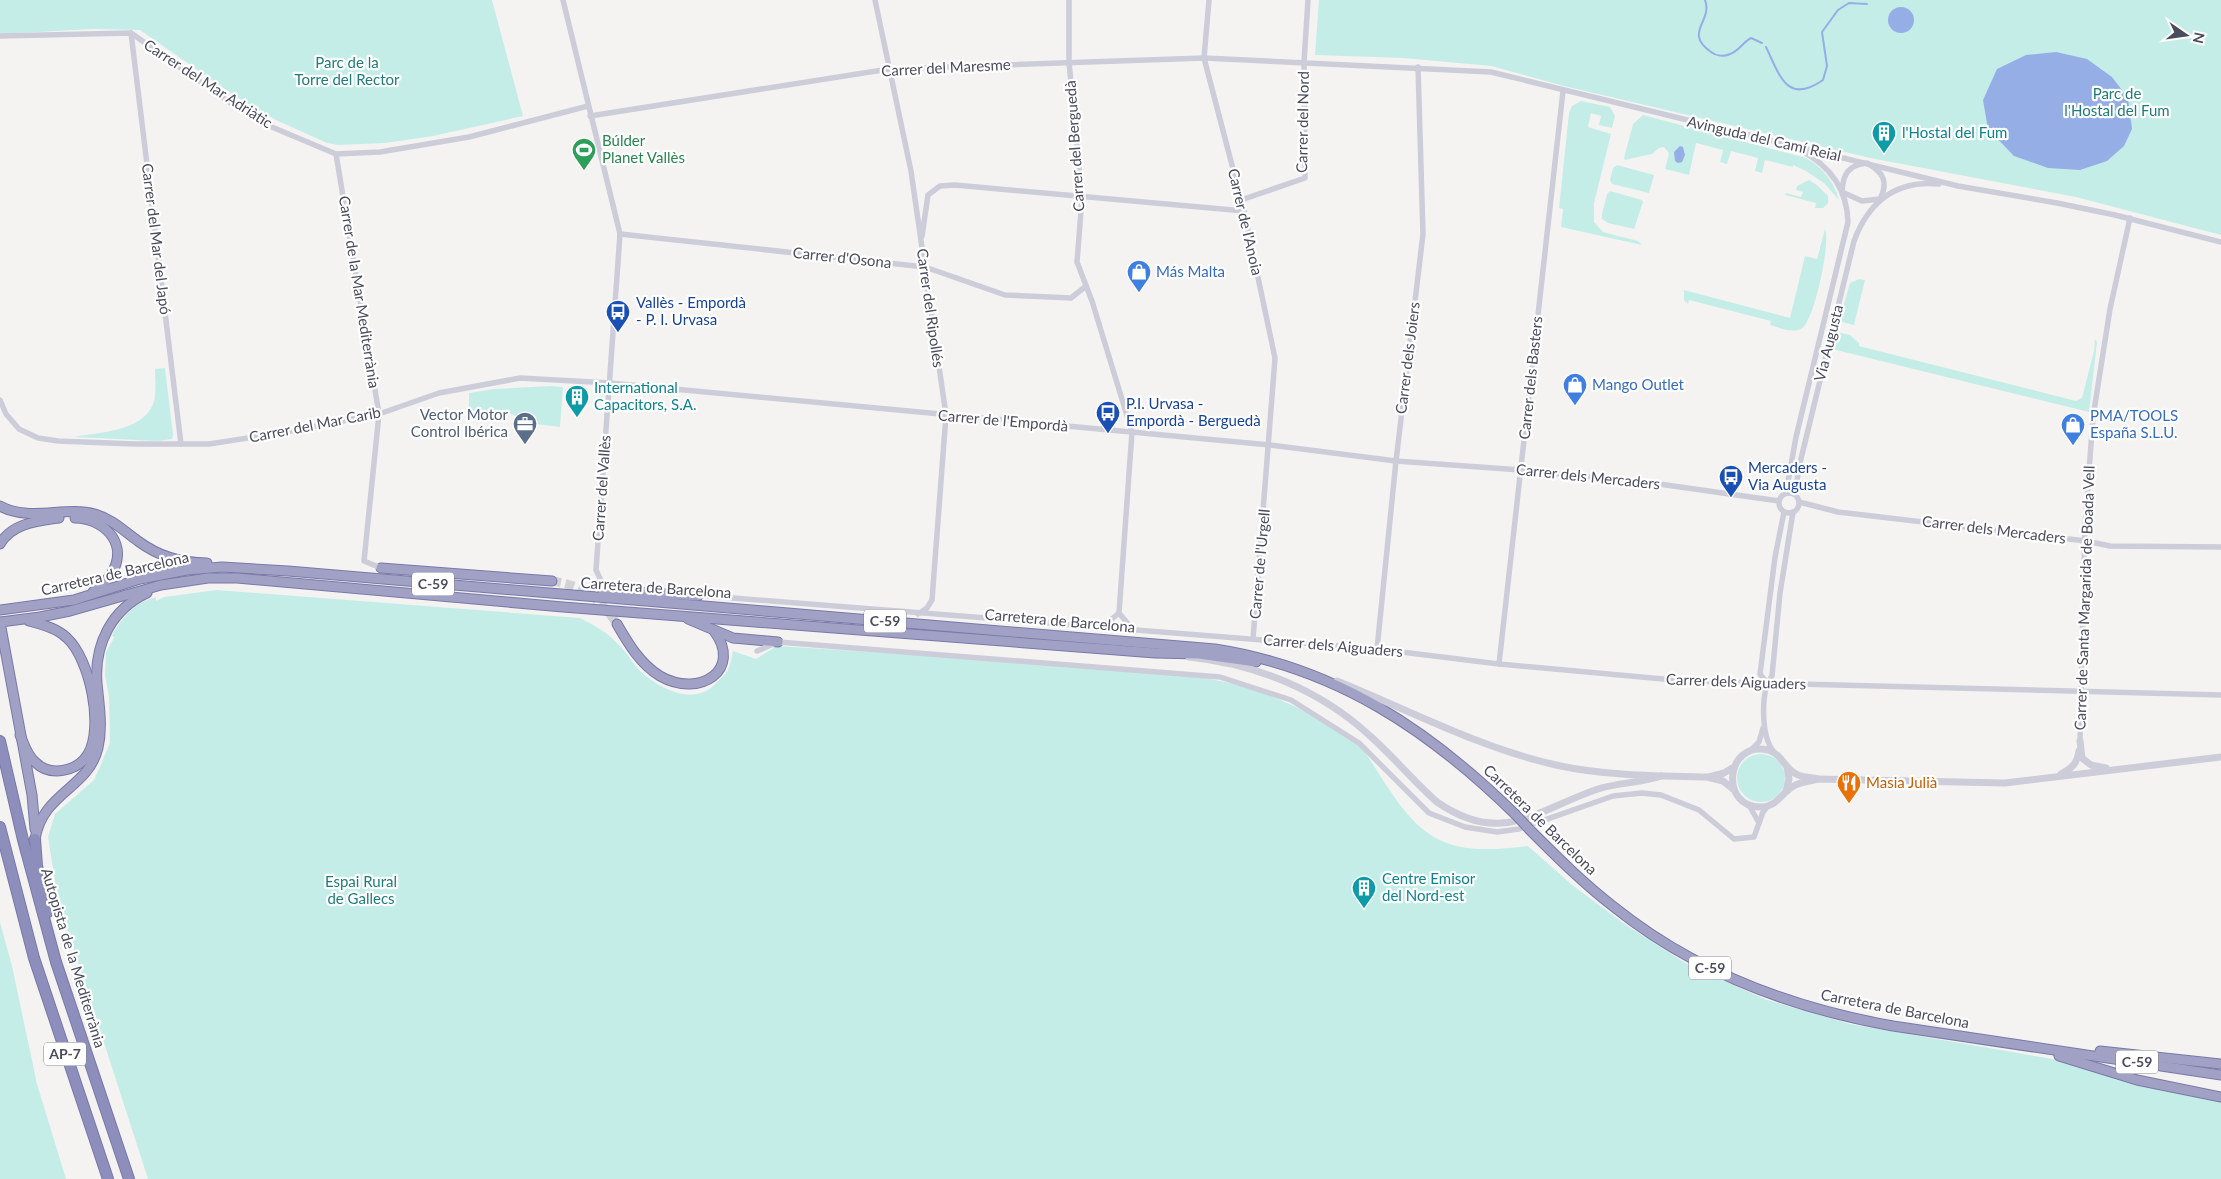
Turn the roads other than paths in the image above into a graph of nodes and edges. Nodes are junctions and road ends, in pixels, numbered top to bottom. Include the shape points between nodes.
1 (563, 0) edge
2 (875, 0) edge
3 (1068, 0) edge
4 (1210, 0) edge
5 (1308, 0) edge
6 (131, 33) junction
7 (0, 36) edge
8 (1204, 58) junction
9 (1069, 62) junction
10 (1304, 62) junction
11 (1418, 67) junction
12 (889, 69) junction
13 (1563, 91) junction
14 (588, 106) junction
15 (590, 116) junction
16 (1789, 145) junction
17 (336, 154) junction
18 (1866, 163) junction
19 (1958, 186) junction
20 (1842, 192) junction
21 (1082, 198) junction
22 (1880, 199) junction
23 (1241, 200) junction
24 (1244, 211) junction
25 (2130, 218) junction
26 (620, 234) junction
27 (2221, 242) edge
28 (921, 243) junction
29 (925, 268) junction
30 (1086, 286) junction
31 (610, 383) junction
32 (0, 400) edge
33 (379, 414) junction
34 (946, 416) junction
35 (1132, 432) junction
36 (181, 444) junction
37 (1270, 445) junction
38 (1396, 461) junction
39 (1521, 470) junction
40 (1786, 493) junction
41 (1795, 494) junction
42 (1779, 501) junction
43 (1799, 502) junction
44 (0, 506) edge
45 (1784, 512) junction
46 (1793, 512) junction
47 (2086, 541) junction
48 (0, 544) edge
49 (2221, 547) edge
50 (596, 564) joint
51 (381, 568) joint
52 (288, 571) junction
53 (552, 582) tunnel mouth
54 (173, 583) junction
55 (88, 596) junction
56 (578, 596) junction
57 (698, 596) junction
58 (2, 610) edge
59 (1118, 613) junction
60 (666, 614) junction
61 (918, 614) junction
62 (24, 620) junction
63 (2, 622) edge
64 (617, 624) tunnel mouth
65 (1101, 628) junction
66 (714, 631) junction
67 (1134, 631) junction
68 (1253, 638) junction
69 (778, 642) junction
70 (1377, 649) junction
71 (757, 651) dead end
72 (1155, 653) junction
73 (1500, 664) junction
74 (1299, 668) junction
75 (1310, 675) junction
76 (1767, 683) junction
77 (2082, 690) junction
78 (2221, 695) edge
79 (1764, 726) junction
80 (20, 735) junction
81 (0, 741) edge
82 (2080, 741) junction
83 (1747, 753) junction
84 (1776, 754) junction
85 (2221, 759) edge
86 (1787, 766) junction
87 (1734, 767) junction
88 (2114, 770) junction
89 (1661, 776) junction
90 (1707, 777) junction
91 (2056, 777) junction
92 (1818, 780) junction
93 (1734, 789) junction
94 (1785, 793) junction
95 (1749, 805) junction
96 (1768, 806) junction
97 (1759, 823) junction
98 (0, 827) edge
99 (36, 839) junction
100 (0, 856) edge
101 (26, 927) junction
102 (56, 962) junction
103 (2037, 1048) junction
104 (2052, 1050) junction
105 (2221, 1064) edge
106 (2221, 1075) edge
107 (2221, 1097) edge
108 (108, 1179) edge
109 (130, 1179) edge

1 - 14 street, Carrer del Vallès
2 - 12 street, Carrer del Ripollés
3 - 9 street, Carrer del Berguedà
4 - 8 street, Carrer de l'Anoia
5 - 10 street, Carrer del Nord
6 - 7 street, Carrer del Mar Adriàtic
6 - 17 street, Carrer del Mar Adriàtic via 267,125
6 - 36 street, Carrer del Mar del Japó
8 - 9 street, Carrer del Maresme
8 - 10 street, Carrer del Maresme
8 - 23 street, Carrer de l'Anoia
9 - 12 street, Carrer del Maresme
9 - 21 street, Carrer del Berguedà
10 - 11 street, Avinguda del Camí Reial
10 - 23 street, Carrer del Nord via 1304,178
11 - 13 street, Avinguda del Camí Reial via 1491,72
11 - 38 street, Carrer dels Joiers via 1423,234
12 - 15 street, Carrer del Maresme
12 - 28 street, Carrer del Ripollés via 911,171
13 - 16 street, Avinguda del Camí Reial
13 - 39 street, Carrer dels Basters
14 - 15 street, Carrer del Vallès
14 - 17 street, Carrer del Mar Adriàtic via 469,137 380,152
15 - 26 street, Carrer del Vallès
16 - 18 street, Avinguda del Camí Reial
16 - 20 street, Via Augusta via 1824,165 1836,178
17 - 33 street, Carrer de la Mar Mediterrània
18 - 19 street, Avinguda del Camí Reial
18 - 20 street via 1847,170
18 - 22 street via 1876,168 1885,180
19 - 22 street, Via Augusta via 1912,185
19 - 25 street, Avinguda del Camí Reial
20 - 22 street, Via Augusta via 1862,201
20 - 40 street, Via Augusta via 1848,208 1848,222 1796,438
21 - 24 street
21 - 28 street via 940,186 928,195
21 - 30 street, Carrer del Berguedà via 1077,262
22 - 41 street, Via Augusta via 1859,227 1854,241
23 - 24 street, Carrer de l'Anoia
24 - 37 street, Carrer de l'Anoia via 1275,358
25 - 27 street, Avinguda del Camí Reial
25 - 47 street, Carrer de Santa Margarida de Boada Vell via 2110,309 2093,417
26 - 29 street, Carrer d'Osona
26 - 31 street, Carrer del Vallès
28 - 29 street, Carrer del Ripollés
29 - 30 street, Carrer d'Osona via 1005,295 1071,298
29 - 34 street, Carrer del Ripollés
30 - 35 street, Carrer del Berguedà
31 - 33 street, Carrer del Mar Carib via 520,378 439,393
31 - 34 street, Carrer de l'Empordà
31 - 50 street, Carrer del Vallès
32 - 36 street, Carrer del Mar Carib via 6,414 19,429 38,438
33 - 36 street, Carrer del Mar Carib via 271,435 209,444
33 - 51 street, Carrer de la Mar Mediterrània via 364,561
34 - 35 street, Carrer de l'Empordà
34 - 61 street, Carrer del Ripollés via 932,600
35 - 37 street, Carrer de l'Empordà
35 - 59 street, Carrer del Berguedà
37 - 38 street, Carrer de l'Empordà
37 - 68 street, Carrer de l'Urgell
38 - 39 street, Carrer dels Mercaders
38 - 70 street, Carrer dels Joiers
39 - 42 street, Carrer dels Mercaders via 1659,484
39 - 73 street, Carrer dels Basters
40 - 41 street
40 - 42 street
41 - 43 street
42 - 45 street
43 - 46 street
43 - 47 street, Carrer dels Mercaders via 1838,512
44 - 52 highway via 31,514 78,512 101,516 152,551 180,560 273,565
45 - 46 street
45 - 76 street via 1760,674
46 - 76 street via 1778,602 1772,676
47 - 49 street, Carrer dels Mercaders via 2110,546
47 - 77 street, Carrer de Santa Margarida de Boada Vell
48 - 55 highway via 12,531 40,521 78,518 98,523 108,530 115,542 117,561 111,575
50 - 57 street, Carrer de l'Urgell via 603,585
51 - 53 highway
52 - 55 highway, Carretera de Barcelona / C-59 via 222,567 187,570 140,579
52 - 56 highway, Carretera de Barcelona / C-59
54 - 60 highway, Carretera de Barcelona / C-59 via 220,578 264,580
54 - 62 highway, Carretera de Barcelona / C-59
54 - 99 highway via 133,601 107,630 99,650 97,667 101,727 96,755 83,775 44,813
55 - 58 highway, Carretera de Barcelona / C-59
56 - 57 highway via 627,592
56 - 74 highway, Carretera de Barcelona / C-59 via 1185,645 1236,652
57 - 61 street, Carrer de l'Urgell
59 - 65 street
59 - 67 street
60 - 66 highway via 699,623
60 - 72 highway, Carretera de Barcelona / C-59
61 - 65 street, Carrer de l'Urgell
62 - 63 highway, Carretera de Barcelona / C-59
62 - 80 highway via 57,630 77,650 89,679 94,729 92,745 85,759 62,771 50,770 35,762
63 - 80 highway
64 - 66 highway via 636,655 651,670 668,680 687,685 708,680 722,661 722,645
65 - 67 street, Carrer de l'Urgell
66 - 69 highway via 733,638
67 - 68 street, Carrer de l'Urgell
68 - 70 street, Carrer dels Aiguaders
69 - 71 street
69 - 97 street via 1220,677 1291,700 1359,743 1429,813 1465,827 1497,832 1519,829 1612,796 1642,793 1661,795 1699,810 1734,840 1754,837
70 - 73 street, Carrer dels Aiguaders
72 - 75 highway, Carretera de Barcelona / C-59 via 1240,659
72 - 89 street via 1238,666 1302,689 1334,707 1369,735 1437,802 1475,820 1515,822 1606,786
73 - 76 street, Carrer dels Aiguaders via 1685,681
74 - 75 highway, Carretera de Barcelona / C-59
74 - 89 street via 1514,754 1605,773
75 - 103 highway, Carretera de Barcelona / C-59, bridge via 1379,706 1430,739 1476,776 1597,894 1645,930 1695,961 1757,990 1849,1018
76 - 77 street, Carrer dels Aiguaders
76 - 79 street
77 - 78 street, Carrer dels Aiguaders
77 - 82 street, Carrer de Santa Margarida de Boada Vell
79 - 83 street via 1757,745
79 - 84 street via 1767,740
80 - 99 highway via 32,795
81 - 102 highway, Autopista de la Mediterrània / AP-7
82 - 88 street via 2082,758 2091,765
82 - 91 street via 2078,759 2072,768
83 - 84 street via 1761,749
83 - 87 street
84 - 86 street
85 - 88 street
86 - 92 street via 1796,775
86 - 94 street via 1789,779
87 - 90 street
87 - 93 street via 1731,778
88 - 91 street
89 - 90 street
90 - 93 street via 1723,781
91 - 92 street via 1990,784
92 - 94 street via 1798,784
93 - 95 street via 1739,798
94 - 96 street
95 - 96 street
95 - 97 street
96 - 97 street
98 - 101 highway, AP-7
99 - 102 highway via 37,866
100 - 101 highway
101 - 108 highway, AP-7
102 - 109 highway, Autopista de la Mediterrània / AP-7
103 - 104 highway, Carretera de Barcelona / C-59
103 - 107 highway via 2137,1080
104 - 105 highway via 2081,1049
104 - 106 highway, Carretera de Barcelona / C-59

